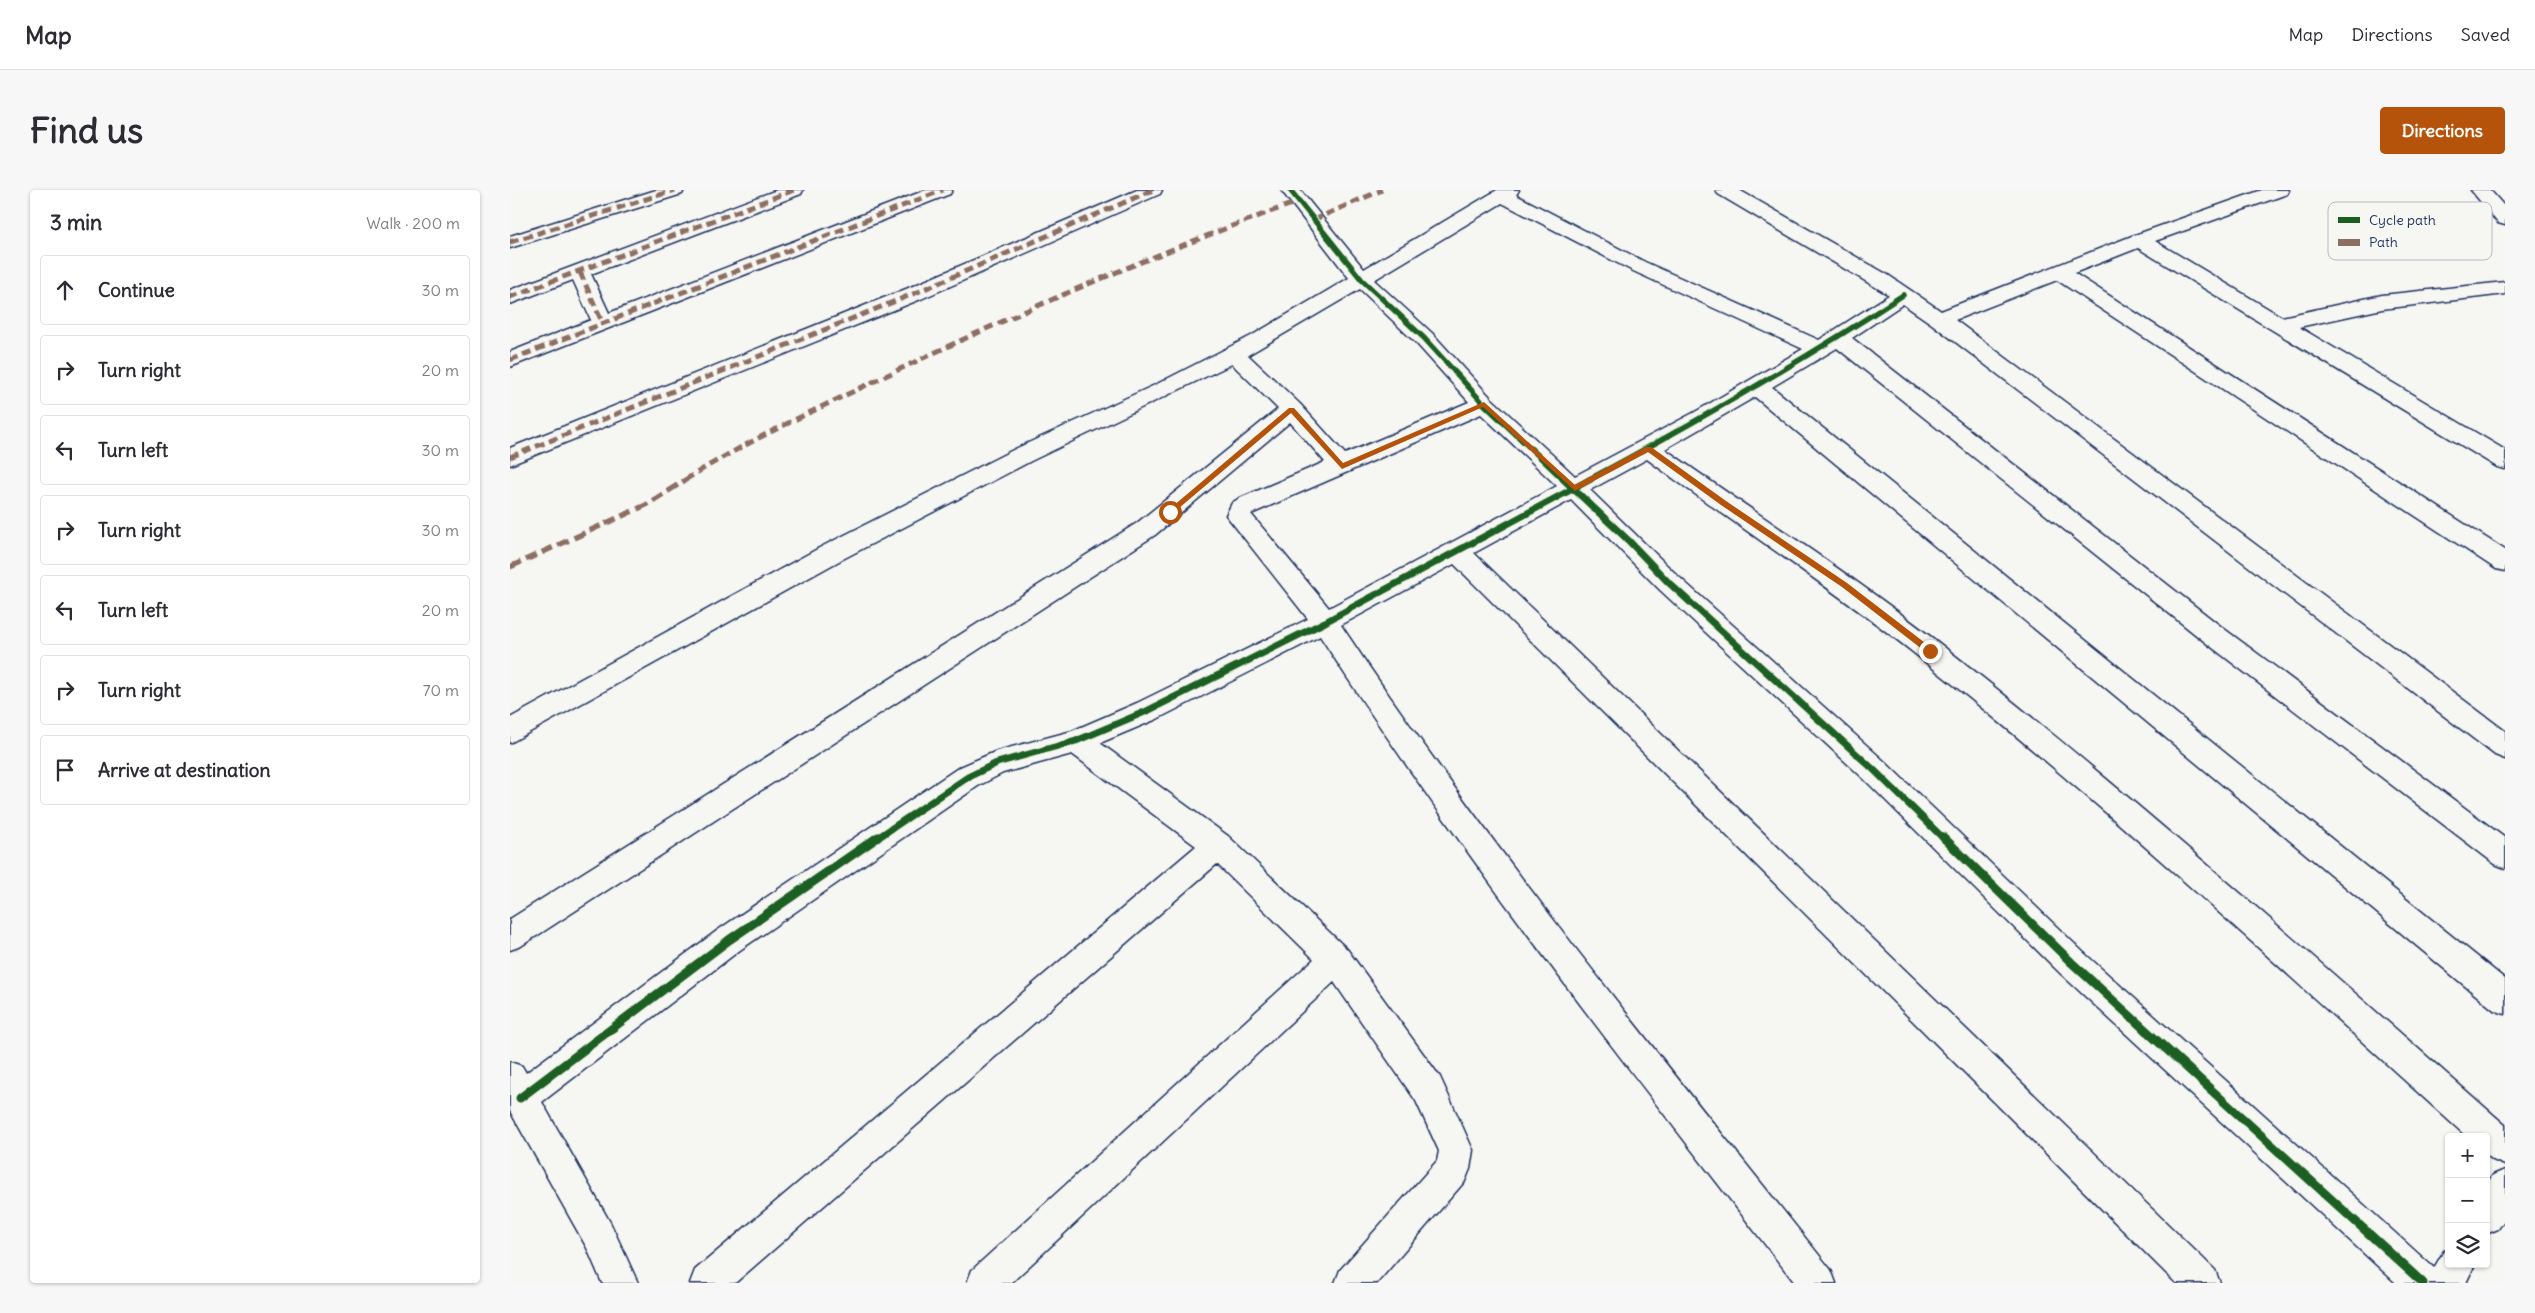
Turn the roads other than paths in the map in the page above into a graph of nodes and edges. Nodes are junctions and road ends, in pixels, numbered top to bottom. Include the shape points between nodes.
1 (675, 190) edge
2 (794, 190) edge
3 (943, 190) edge
4 (1153, 190) edge
5 (1290, 190) edge
6 (1725, 190) edge
7 (2280, 190) edge
8 (2480, 190) edge
9 (1506, 192) edge
10 (2490, 202) edge
11 (2492, 204) edge
12 (2505, 219) edge
13 (2139, 240) junction
14 (510, 242) edge
15 (580, 272) junction
16 (2059, 272) junction
17 (1362, 280) junction
18 (2505, 288) edge
19 (1903, 295) junction
20 (510, 297) edge
21 (1938, 319) junction
22 (603, 324) junction
23 (2281, 324) junction
24 (1828, 343) junction
25 (1234, 354) junction
26 (510, 360) edge
27 (1756, 386) junction
28 (1484, 404) junction
29 (1292, 409) junction
30 (1648, 448) junction
31 (510, 457) edge
32 (2505, 462) edge
33 (1342, 466) junction
34 (1575, 488) junction
35 (1457, 552) junction
36 (2505, 562) edge
37 (1325, 622) junction
38 (510, 731) edge
39 (1076, 741) junction
40 (2505, 747) edge
41 (1218, 845) junction
42 (2505, 855) edge
43 (510, 936) edge
44 (1336, 959) junction
45 (2505, 999) edge
46 (515, 1088) edge
47 (2505, 1148) edge
48 (2505, 1187) edge
49 (2490, 1211) edge
50 (2454, 1268) edge
51 (620, 1283) edge
52 (708, 1283) edge
53 (985, 1283) edge
54 (1353, 1283) edge
55 (1818, 1283) edge
56 (2202, 1283) edge
57 (2423, 1283) edge
58 (2445, 1283) edge

1 - 14 street
2 - 15 street
3 - 22 street
4 - 31 street via 965,274
5 - 17 street
6 - 19 street
7 - 13 street
8 - 10 street
9 - 17 street
9 - 24 street via 1638,266
11 - 12 street
13 - 16 street
13 - 23 street
15 - 20 street
15 - 22 street
16 - 21 street
16 - 36 street
17 - 25 street
17 - 28 street via 1424,338
18 - 23 street via 2382,302
19 - 21 street
19 - 24 street
21 - 40 street
22 - 26 street
23 - 32 street
24 - 27 street
24 - 42 street
25 - 29 street
25 - 38 street via 1023,455 848,545
27 - 30 street
27 - 45 street
28 - 33 street
28 - 34 street
29 - 33 street
29 - 43 street via 1146,529
30 - 34 street
30 - 47 street via 1844,585 1930,651 2168,847
33 - 37 street via 1246,505 1238,515
34 - 35 street
34 - 57 street via 1669,583 1873,769 2072,963
35 - 37 street
35 - 56 street
37 - 39 street via 1147,711
37 - 55 street via 1397,732 1500,875
39 - 41 street
39 - 46 street via 997,763 968,777
41 - 44 street
41 - 52 street
44 - 53 street
44 - 54 street via 1428,1089 1456,1150 1453,1168
46 - 51 street via 599,1236
48 - 49 street
50 - 58 street

